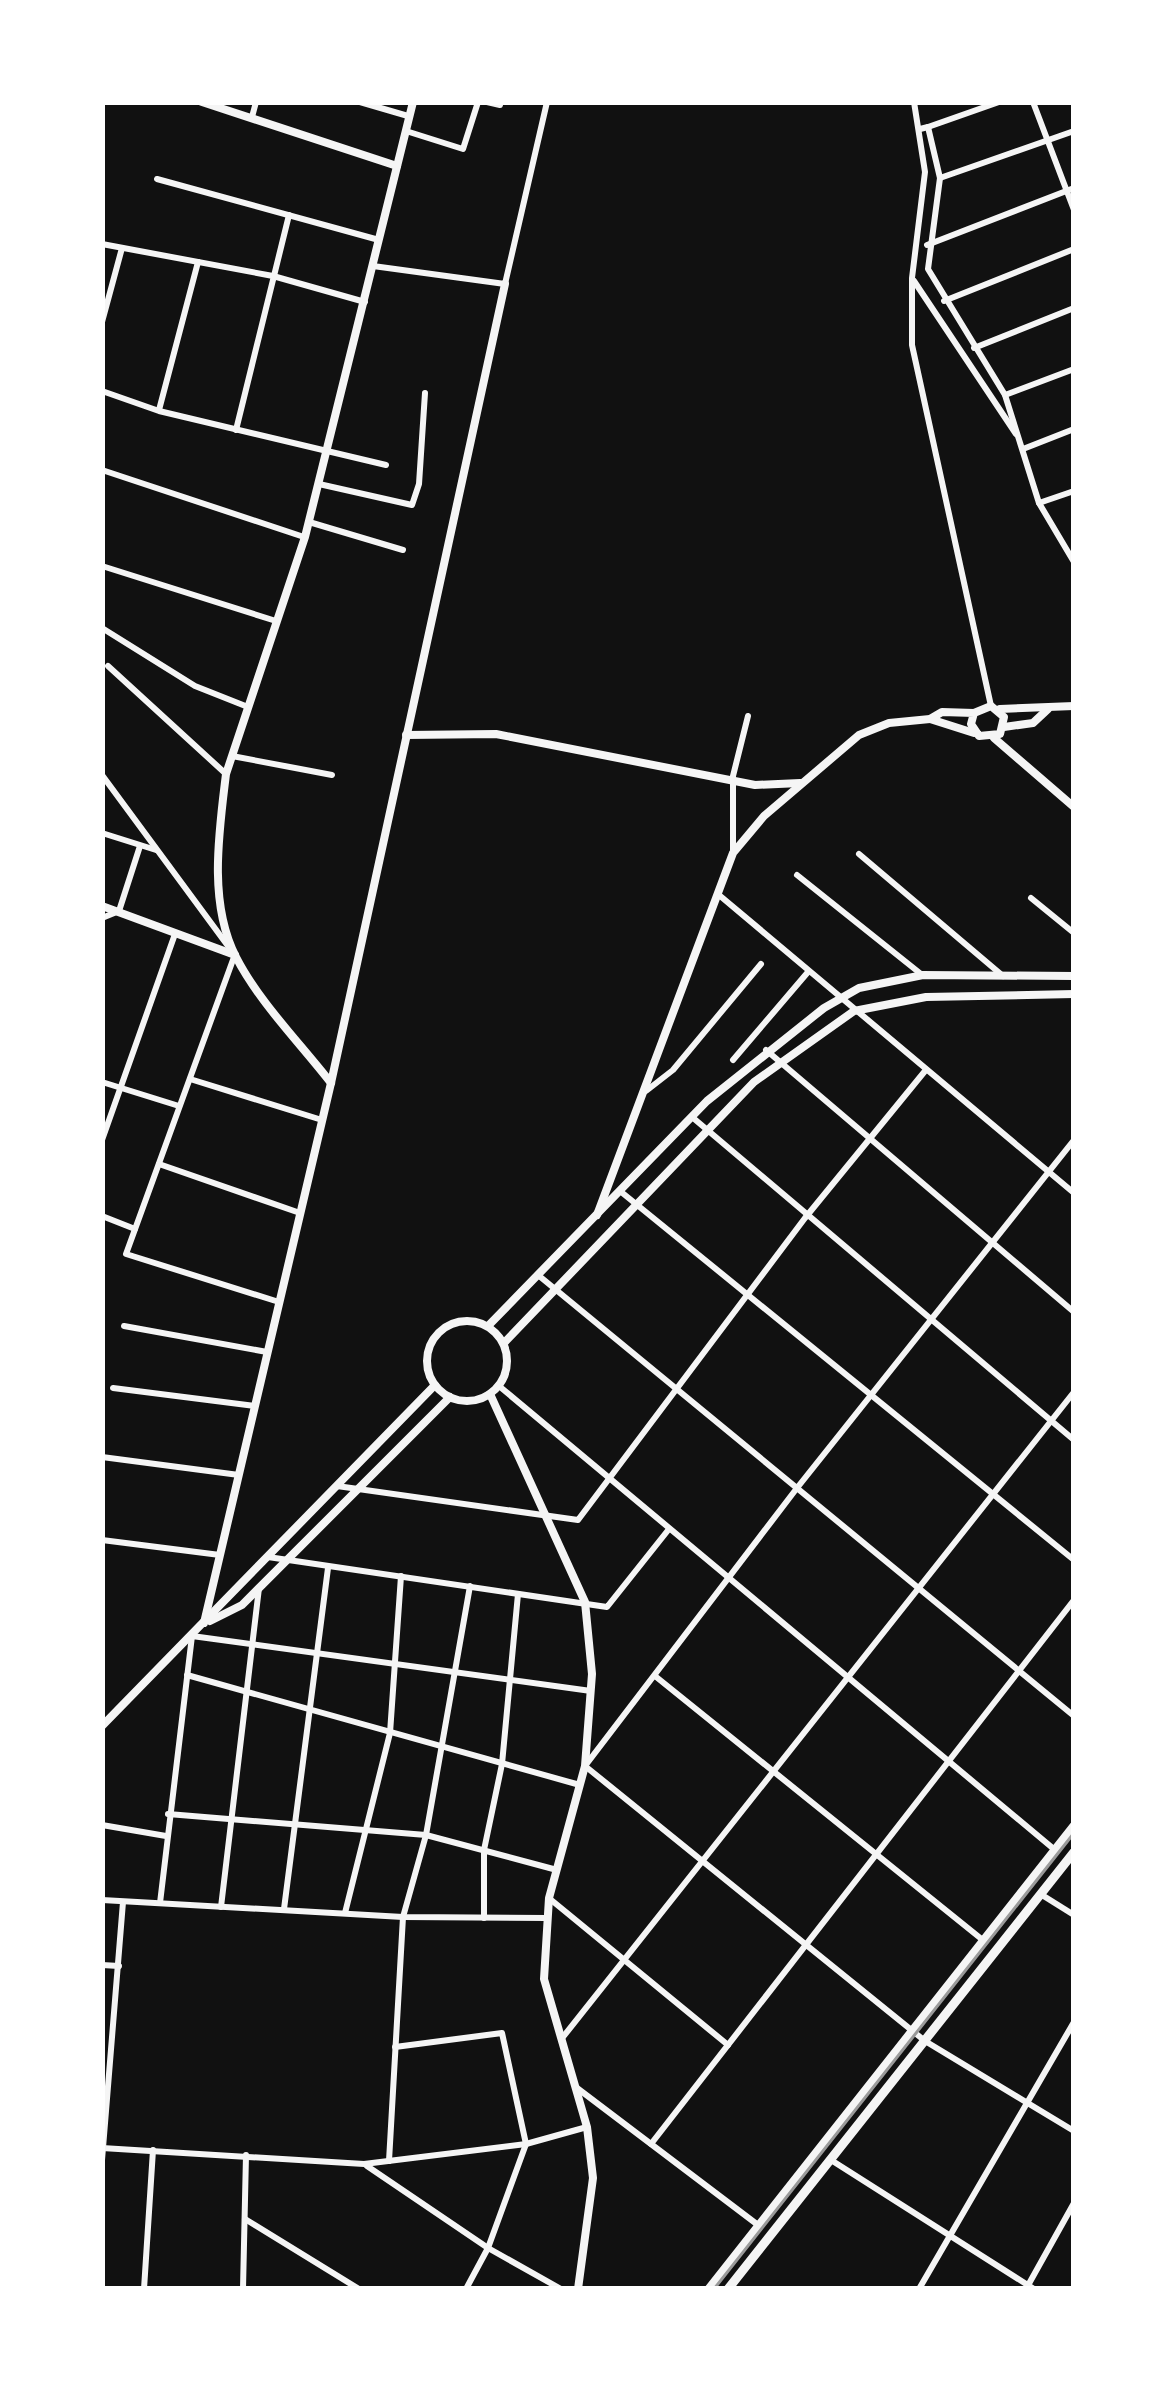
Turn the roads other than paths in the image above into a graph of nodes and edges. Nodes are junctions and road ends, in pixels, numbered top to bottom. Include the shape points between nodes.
1 (202, 102) edge
2 (256, 102) edge
3 (360, 102) edge
4 (412, 102) edge
5 (483, 102) edge
6 (547, 102) edge
7 (914, 102) edge
8 (999, 102) edge
9 (1033, 102) edge
10 (500, 105) dead end
11 (409, 116) junction
12 (252, 117) junction
13 (924, 128) junction
14 (406, 131) junction
15 (1074, 131) edge
16 (1049, 143) junction
17 (397, 166) junction
18 (940, 178) junction
19 (157, 179) dead end
20 (1070, 189) edge
21 (1074, 210) edge
22 (289, 215) junction
23 (380, 240) junction
24 (102, 244) edge
25 (927, 245) junction
26 (122, 248) junction
27 (1074, 249) edge
28 (198, 262) junction
29 (373, 266) junction
30 (273, 276) junction
31 (912, 278) junction
32 (505, 284) junction
33 (943, 301) junction
34 (365, 302) junction
35 (1074, 308) edge
36 (102, 322) edge
37 (974, 348) junction
38 (1074, 369) edge
39 (102, 391) edge
40 (425, 393) dead end
41 (1005, 395) junction
42 (159, 411) junction
43 (1074, 429) edge
44 (236, 430) junction
45 (1019, 437) junction
46 (1023, 449) junction
47 (328, 452) junction
48 (386, 466) dead end
49 (102, 470) edge
50 (319, 484) junction
51 (1074, 490) edge
52 (1040, 503) junction
53 (309, 522) junction
54 (305, 538) junction
55 (403, 550) dead end
56 (1072, 551) edge
57 (1074, 562) edge
58 (102, 566) edge
59 (277, 622) junction
60 (102, 628) edge
61 (107, 666) dead end
62 (1074, 706) edge
63 (248, 707) junction
64 (995, 707) junction
65 (1048, 709) junction
66 (974, 713) junction
67 (748, 716) dead end
68 (930, 719) junction
69 (1004, 727) junction
70 (976, 734) junction
71 (406, 735) junction
72 (994, 738) junction
73 (232, 756) junction
74 (226, 774) junction
75 (332, 775) dead end
76 (102, 776) edge
77 (733, 776) junction
78 (800, 782) junction
79 (1074, 807) edge
80 (102, 833) edge
81 (140, 846) junction
82 (159, 851) junction
83 (733, 853) junction
84 (859, 854) dead end
85 (796, 875) dead end
86 (719, 896) junction
87 (1031, 898) dead end
88 (102, 905) edge
89 (118, 910) junction
90 (102, 918) edge
91 (1074, 933) edge
92 (175, 934) junction
93 (235, 956) junction
94 (761, 964) dead end
95 (808, 972) junction
96 (923, 975) junction
97 (1003, 976) junction
98 (1074, 976) edge
99 (1074, 994) edge
100 (840, 999) junction
101 (854, 1011) junction
102 (766, 1050) junction
103 (733, 1060) dead end
104 (780, 1063) junction
105 (925, 1072) junction
106 (190, 1079) junction
107 (102, 1082) edge
108 (331, 1083) junction
109 (120, 1088) junction
110 (644, 1093) junction
111 (179, 1107) junction
112 (692, 1117) junction
113 (322, 1120) junction
114 (706, 1129) junction
115 (868, 1137) junction
116 (102, 1140) edge
117 (1074, 1140) edge
118 (159, 1164) junction
119 (1048, 1173) junction
120 (620, 1192) junction
121 (1074, 1192) edge
122 (638, 1202) junction
123 (300, 1213) junction
124 (597, 1215) junction
125 (102, 1216) edge
126 (805, 1218) junction
127 (135, 1229) junction
128 (993, 1242) junction
129 (538, 1275) junction
130 (556, 1289) junction
131 (749, 1293) junction
132 (279, 1302) junction
133 (1074, 1312) edge
134 (932, 1318) junction
135 (124, 1326) dead end
136 (488, 1326) junction
137 (504, 1343) junction
138 (267, 1352) junction
139 (435, 1385) junction
140 (113, 1388) dead end
141 (679, 1389) junction
142 (495, 1390) junction
143 (873, 1392) junction
144 (1074, 1392) edge
145 (449, 1397) junction
146 (255, 1406) junction
147 (1052, 1420) junction
148 (1074, 1440) edge
149 (102, 1457) edge
150 (238, 1475) junction
151 (608, 1478) junction
152 (337, 1486) junction
153 (796, 1488) junction
154 (355, 1489) junction
155 (995, 1492) junction
156 (541, 1515) junction
157 (669, 1528) junction
158 (102, 1540) edge
159 (220, 1556) junction
160 (268, 1557) junction
161 (1074, 1560) edge
162 (284, 1562) junction
163 (328, 1567) junction
164 (401, 1576) junction
165 (728, 1578) junction
166 (470, 1586) junction
167 (920, 1587) junction
168 (259, 1588) junction
169 (518, 1593) junction
170 (1074, 1600) edge
171 (584, 1602) junction
172 (203, 1624) junction
173 (192, 1636) junction
174 (253, 1645) junction
175 (316, 1655) junction
176 (393, 1665) junction
177 (1019, 1668) junction
178 (453, 1673) junction
179 (187, 1675) junction
180 (654, 1675) junction
181 (848, 1678) junction
182 (511, 1681) junction
183 (591, 1691) junction
184 (247, 1692) junction
185 (306, 1709) junction
186 (1074, 1716) edge
187 (102, 1726) edge
188 (390, 1733) junction
189 (440, 1747) junction
190 (948, 1760) junction
191 (502, 1764) junction
192 (585, 1766) junction
193 (773, 1772) junction
194 (580, 1785) junction
195 (168, 1814) junction
196 (231, 1820) junction
197 (102, 1825) edge
198 (1074, 1826) edge
199 (293, 1827) junction
200 (364, 1832) junction
201 (426, 1835) junction
202 (166, 1836) junction
203 (484, 1850) junction
204 (1055, 1850) junction
205 (1074, 1852) edge
206 (874, 1856) junction
207 (702, 1863) junction
208 (557, 1870) junction
209 (1041, 1894) junction
210 (549, 1898) junction
211 (102, 1900) edge
212 (123, 1902) junction
213 (160, 1903) junction
214 (221, 1906) junction
215 (284, 1910) junction
216 (345, 1913) junction
217 (1074, 1915) edge
218 (403, 1917) junction
219 (484, 1918) junction
220 (548, 1918) junction
221 (984, 1941) junction
222 (805, 1945) junction
223 (622, 1963) junction
224 (102, 1965) edge
225 (119, 1966) junction
226 (1074, 2022) edge
227 (912, 2031) junction
228 (563, 2037) junction
229 (925, 2041) junction
230 (728, 2044) junction
231 (395, 2047) junction
232 (106, 2059) edge
233 (574, 2086) junction
234 (1028, 2102) junction
235 (587, 2127) junction
236 (1074, 2131) edge
237 (526, 2144) junction
238 (651, 2144) junction
239 (103, 2148) edge
240 (153, 2150) junction
241 (246, 2155) junction
242 (102, 2160) edge
243 (831, 2160) junction
244 (389, 2161) junction
245 (364, 2164) junction
246 (1074, 2203) edge
247 (244, 2218) junction
248 (759, 2226) junction
249 (951, 2235) junction
250 (488, 2248) junction
251 (1029, 2288) edge
252 (144, 2289) edge
253 (243, 2289) edge
254 (359, 2289) edge
255 (466, 2289) edge
256 (561, 2289) edge
257 (578, 2289) edge
258 (709, 2289) edge
259 (728, 2289) edge
260 (920, 2289) edge

1 - 12 main road
2 - 12 street
3 - 11 street
4 - 11 main road
5 - 10 street
5 - 14 street via 463,149
6 - 32 street
7 - 13 street
8 - 13 street
9 - 16 street
11 - 14 main road
12 - 17 main road
13 - 18 street
13 - 31 street
14 - 17 main road
15 - 16 street
16 - 18 street
16 - 20 street
17 - 23 main road
18 - 25 street
19 - 22 street
20 - 21 street
20 - 25 street
22 - 23 street
22 - 30 street
23 - 29 main road
24 - 26 street
25 - 33 street
26 - 28 street
26 - 36 street
27 - 33 street
28 - 30 street
28 - 42 street
29 - 32 street
29 - 34 main road
30 - 34 street
30 - 44 street
31 - 45 street
31 - 64 street via 912,345
32 - 71 main road
33 - 37 street
34 - 47 main road
35 - 37 street
37 - 41 street
38 - 41 street
39 - 42 street
40 - 50 street via 412,505
41 - 45 street
42 - 44 street
43 - 46 street
44 - 47 street
45 - 46 street
46 - 52 street
47 - 48 street
47 - 50 main road
49 - 54 street
50 - 53 main road
51 - 52 street
52 - 56 street
53 - 54 main road
53 - 55 street
54 - 59 main road
56 - 57 street
58 - 59 street
59 - 63 main road
60 - 63 street via 195,686
61 - 74 street
62 - 65 main road
63 - 73 main road
64 - 65 main road
64 - 66 main road
64 - 69 main road
65 - 69 main road via 1033,723
66 - 68 main road
66 - 70 main road
67 - 77 street
68 - 70 main road
68 - 78 main road via 873,728
69 - 72 main road
70 - 72 main road
71 - 77 main road via 496,734
71 - 108 main road
72 - 79 main road
73 - 74 main road
73 - 75 street
74 - 93 main road via 218,872
76 - 82 street
77 - 78 main road via 755,784
77 - 83 street
78 - 83 main road
80 - 81 street
81 - 82 street
81 - 89 street
82 - 93 street
83 - 86 main road
84 - 97 street
85 - 96 street
86 - 95 street
86 - 110 main road
87 - 91 street
88 - 89 main road
89 - 90 street
89 - 92 main road
92 - 93 main road
92 - 109 street
93 - 106 street
93 - 108 main road
94 - 110 street via 673,1070
95 - 100 street
95 - 103 street
96 - 97 main road
96 - 100 main road
97 - 98 main road
99 - 101 main road via 926,997
100 - 101 street
100 - 102 main road
101 - 104 main road
101 - 105 street
102 - 104 street
102 - 112 main road
104 - 114 main road
104 - 115 street
105 - 115 street
105 - 119 street
106 - 111 street
106 - 113 street
107 - 109 street
108 - 113 main road
109 - 111 street
109 - 116 street
110 - 124 main road
111 - 118 street
112 - 114 street
112 - 120 main road
113 - 123 main road
114 - 122 main road
114 - 126 street
115 - 126 street
115 - 128 street
117 - 119 street
118 - 123 street
118 - 127 street
119 - 121 street
119 - 128 street
120 - 122 street
120 - 124 main road
122 - 130 main road
122 - 131 street
123 - 132 main road
124 - 129 main road
125 - 127 street
126 - 131 street
126 - 134 street
127 - 132 street via 126,1254
128 - 133 street
128 - 134 street
129 - 130 street
129 - 136 main road
130 - 137 main road
130 - 141 street
131 - 141 street
131 - 143 street
132 - 138 main road
134 - 143 street
134 - 147 street
135 - 138 street
136 - 137 main road
136 - 139 main road via 465,1320 436,1335 427,1366
137 - 142 main road via 507,1365
138 - 146 main road
139 - 145 main road
139 - 152 main road
140 - 146 street
141 - 151 street
141 - 153 street
142 - 145 main road via 470,1401
142 - 151 street
142 - 156 main road
143 - 153 street
143 - 155 street
144 - 147 street
145 - 154 main road
146 - 150 main road
147 - 148 street
147 - 155 street
149 - 150 street
150 - 159 main road
151 - 156 street via 578,1520
151 - 157 street
152 - 154 street
152 - 160 main road
153 - 165 street
153 - 167 street
154 - 156 street
154 - 162 main road
155 - 161 street
155 - 167 street
156 - 171 main road
157 - 165 street
157 - 171 street via 607,1607
158 - 159 street
159 - 172 main road
160 - 162 street
160 - 172 main road
162 - 163 street
162 - 168 main road
163 - 164 street
163 - 175 street
164 - 166 street
164 - 176 street
165 - 180 street
165 - 181 street
166 - 169 street
166 - 178 street
167 - 177 street
167 - 181 street
168 - 172 main road
168 - 174 street
169 - 171 street
169 - 182 street
170 - 177 street
171 - 183 main road
172 - 173 main road
173 - 174 street
173 - 179 street
173 - 187 main road
174 - 175 street
174 - 184 street
175 - 176 street
175 - 185 street
176 - 178 street
176 - 188 street
177 - 186 street
177 - 190 street
178 - 182 street
178 - 189 street
179 - 184 street
179 - 195 street
180 - 192 street
180 - 193 street
181 - 190 street
181 - 193 street
182 - 183 street
182 - 191 street
183 - 192 main road
184 - 185 street
184 - 196 street
185 - 188 street
185 - 199 street
188 - 189 street
188 - 200 street
189 - 191 street
189 - 201 street
190 - 204 street
190 - 206 street
191 - 194 street
191 - 203 street
192 - 194 main road
192 - 207 street
193 - 206 street
193 - 207 street
194 - 208 main road
195 - 196 street
195 - 202 street
196 - 199 street
196 - 214 street
197 - 202 street
198 - 204 main road
199 - 200 street
199 - 215 street
200 - 201 street
200 - 216 street
201 - 203 street
201 - 218 street
202 - 213 street
203 - 208 street
203 - 219 street
204 - 221 main road
205 - 209 main road
206 - 221 street
206 - 222 street
207 - 222 street
207 - 223 street
208 - 210 main road
209 - 217 street
209 - 229 main road
210 - 220 main road
210 - 223 street
211 - 212 street
212 - 213 street
212 - 225 street
213 - 214 street
214 - 215 street
215 - 216 street
216 - 218 street
218 - 219 street
218 - 231 street
219 - 220 street
220 - 228 main road via 544,1979
221 - 227 main road
222 - 227 street
222 - 230 street
223 - 228 street
223 - 230 street
224 - 225 street
225 - 232 street
226 - 234 street
227 - 229 street
227 - 248 main road
228 - 233 main road
229 - 234 street
229 - 243 main road
230 - 238 street
231 - 237 street via 502,2033
231 - 244 street
232 - 239 street
233 - 235 main road
233 - 238 street
234 - 236 street
234 - 249 street
235 - 237 street
235 - 257 main road via 593,2179
237 - 244 street
237 - 250 street
238 - 248 street
239 - 240 street
239 - 242 street
240 - 241 street
240 - 252 street
241 - 245 street
241 - 247 street
243 - 249 street
243 - 259 main road
244 - 245 street
245 - 250 street
246 - 251 street
247 - 253 street
247 - 254 street
248 - 258 main road
249 - 251 street
249 - 260 street
250 - 255 street
250 - 256 street

